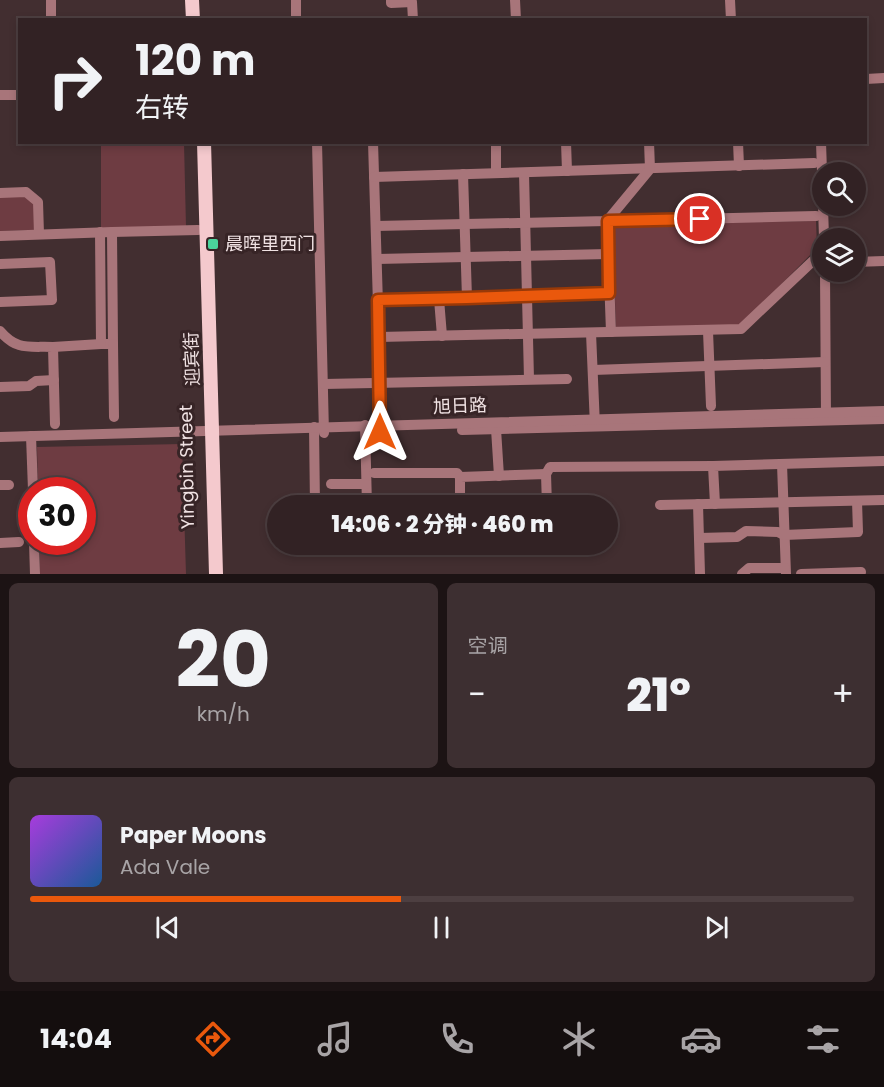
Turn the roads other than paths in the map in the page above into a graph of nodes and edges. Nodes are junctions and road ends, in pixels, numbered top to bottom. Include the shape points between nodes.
1 (51, 0) edge
2 (192, 0) edge
3 (200, 0) edge
4 (296, 0) edge
5 (391, 0) edge
6 (515, 0) edge
7 (730, 0) edge
8 (412, 1) edge
9 (51, 18) edge
10 (193, 18) edge
11 (200, 18) edge
12 (296, 18) edge
13 (412, 18) edge
14 (516, 18) edge
15 (731, 18) edge
16 (867, 73) edge
17 (884, 73) edge
18 (884, 78) edge
19 (867, 79) edge
20 (0, 95) edge
21 (18, 95) edge
22 (0, 101) edge
23 (18, 101) edge
24 (196, 144) edge
25 (204, 144) edge
26 (318, 144) edge
27 (373, 144) edge
28 (496, 144) edge
29 (566, 144) edge
30 (649, 144) edge
31 (738, 144) edge
32 (821, 144) edge
33 (822, 162) edge
34 (812, 163) edge
35 (739, 166) junction
36 (650, 169) junction
37 (567, 171) junction
38 (496, 173) junction
39 (524, 173) junction
40 (464, 174) junction
41 (374, 177) junction
42 (0, 193) edge
43 (816, 216) dead end
44 (608, 221) junction
45 (526, 223) junction
46 (465, 224) junction
47 (375, 226) junction
48 (198, 230) junction
49 (112, 231) junction
50 (100, 232) junction
51 (39, 234) junction
52 (0, 236) edge
53 (608, 254) junction
54 (527, 255) junction
55 (466, 257) junction
56 (376, 259) junction
57 (884, 261) edge
58 (866, 262) edge
59 (812, 263) edge
60 (0, 264) edge
61 (825, 282) edge
62 (609, 293) junction
63 (527, 296) junction
64 (467, 298) junction
65 (439, 299) junction
66 (378, 300) junction
67 (0, 302) edge
68 (708, 330) junction
69 (0, 331) edge
70 (611, 332) junction
71 (591, 333) junction
72 (528, 334) junction
73 (442, 336) junction
74 (379, 337) junction
75 (101, 344) junction
76 (113, 344) junction
77 (52, 346) junction
78 (825, 362) junction
79 (709, 366) junction
80 (593, 370) junction
81 (529, 379) junction
82 (567, 379) dead end
83 (54, 380) junction
84 (379, 382) junction
85 (324, 384) junction
86 (0, 387) edge
87 (711, 406) dead end
88 (884, 411) edge
89 (114, 417) dead end
90 (826, 417) junction
91 (884, 420) edge
92 (595, 423) junction
93 (55, 424) dead end
94 (380, 428) junction
95 (365, 429) junction
96 (496, 429) junction
97 (319, 430) junction
98 (208, 433) junction
99 (0, 437) edge
100 (31, 439) junction
101 (0, 443) edge
102 (884, 461) edge
103 (782, 464) junction
104 (713, 466) junction
105 (374, 473) dead end
106 (546, 474) junction
107 (499, 476) junction
108 (32, 477) edge
109 (460, 477) junction
110 (331, 484) dead end
111 (366, 484) junction
112 (316, 495) edge
113 (366, 495) edge
114 (460, 495) edge
115 (547, 495) edge
116 (884, 500) edge
117 (857, 501) junction
118 (783, 502) junction
119 (698, 504) junction
120 (715, 504) junction
121 (660, 505) dead end
122 (784, 535) junction
123 (699, 538) junction
124 (18, 542) edge
125 (0, 543) edge
126 (34, 555) edge
127 (786, 571) edge
128 (861, 572) dead end
129 (35, 574) edge
130 (207, 574) edge
131 (216, 574) edge
132 (700, 574) edge
133 (741, 574) edge
134 (801, 574) edge

1 - 9 street
2 - 10 main road
3 - 11 main road
4 - 12 street
5 - 8 street
6 - 14 street
7 - 15 street
8 - 13 street
16 - 17 street
18 - 19 street
20 - 21 street
22 - 23 street
24 - 48 main road, Yingbin Street
25 - 98 main road, 迎宾街
26 - 85 street
27 - 41 street
28 - 38 street
29 - 37 street
30 - 36 street
31 - 35 street
32 - 33 street
34 - 35 street
35 - 36 street
36 - 37 street
36 - 44 street
37 - 39 street
38 - 39 street
38 - 40 street
39 - 45 street
40 - 41 street
40 - 46 street
41 - 47 street
42 - 51 street via 26,192 38,202
43 - 44 street
44 - 45 street
44 - 53 street
45 - 46 street
45 - 54 street
46 - 47 street
46 - 55 street
47 - 56 street
48 - 49 street
48 - 98 main road, Yingbin Street
49 - 50 street
49 - 76 street
50 - 51 street
50 - 75 street
51 - 52 street
53 - 54 street
53 - 62 street
54 - 55 street
54 - 63 street
55 - 56 street
55 - 64 street
56 - 66 street
57 - 58 street
59 - 68 street via 741,329
60 - 67 street via 50,262 52,300
61 - 78 street
62 - 63 street
62 - 70 street
63 - 64 street
63 - 72 street
64 - 65 street
65 - 66 street
65 - 73 street
66 - 74 street
68 - 70 street
68 - 79 street
69 - 77 street via 8,342 19,346
70 - 71 street
71 - 72 street
71 - 80 street
72 - 73 street
72 - 81 street
73 - 74 street
74 - 84 street
75 - 76 street
75 - 77 street
76 - 89 street
77 - 83 street
78 - 79 street
78 - 90 street
79 - 80 street
79 - 87 street
80 - 92 street
81 - 82 street
81 - 84 street
83 - 86 street
83 - 93 street
84 - 85 street
84 - 94 street
85 - 97 street
88 - 90 street, 旭日路
90 - 91 street, 旭日路
90 - 92 street, 旭日路
92 - 94 street, 旭日路
92 - 96 street, 旭日路
94 - 95 street, 旭日路
94 - 96 street, 旭日路
95 - 97 street, 旭日路
95 - 111 street
96 - 107 street
97 - 98 street, 旭日路
97 - 112 street
98 - 100 street, 旭日路
98 - 130 main road, Yingbin Street
98 - 131 main road, 迎宾街
99 - 100 street, 旭日路
100 - 101 street, 旭日路
100 - 108 street
102 - 103 street
103 - 104 street
103 - 118 street
104 - 106 street via 550,467
104 - 120 street
105 - 109 street via 457,473
106 - 107 street
106 - 115 street
107 - 109 street
109 - 114 street
110 - 111 street
111 - 113 street
116 - 117 street
117 - 118 street
117 - 122 street via 858,532
118 - 120 street
118 - 122 street
119 - 120 street
119 - 121 street
119 - 123 street
122 - 123 street via 746,531 737,537
122 - 127 street
123 - 132 street
124 - 125 street
126 - 129 street
127 - 133 street via 749,568
128 - 134 street

